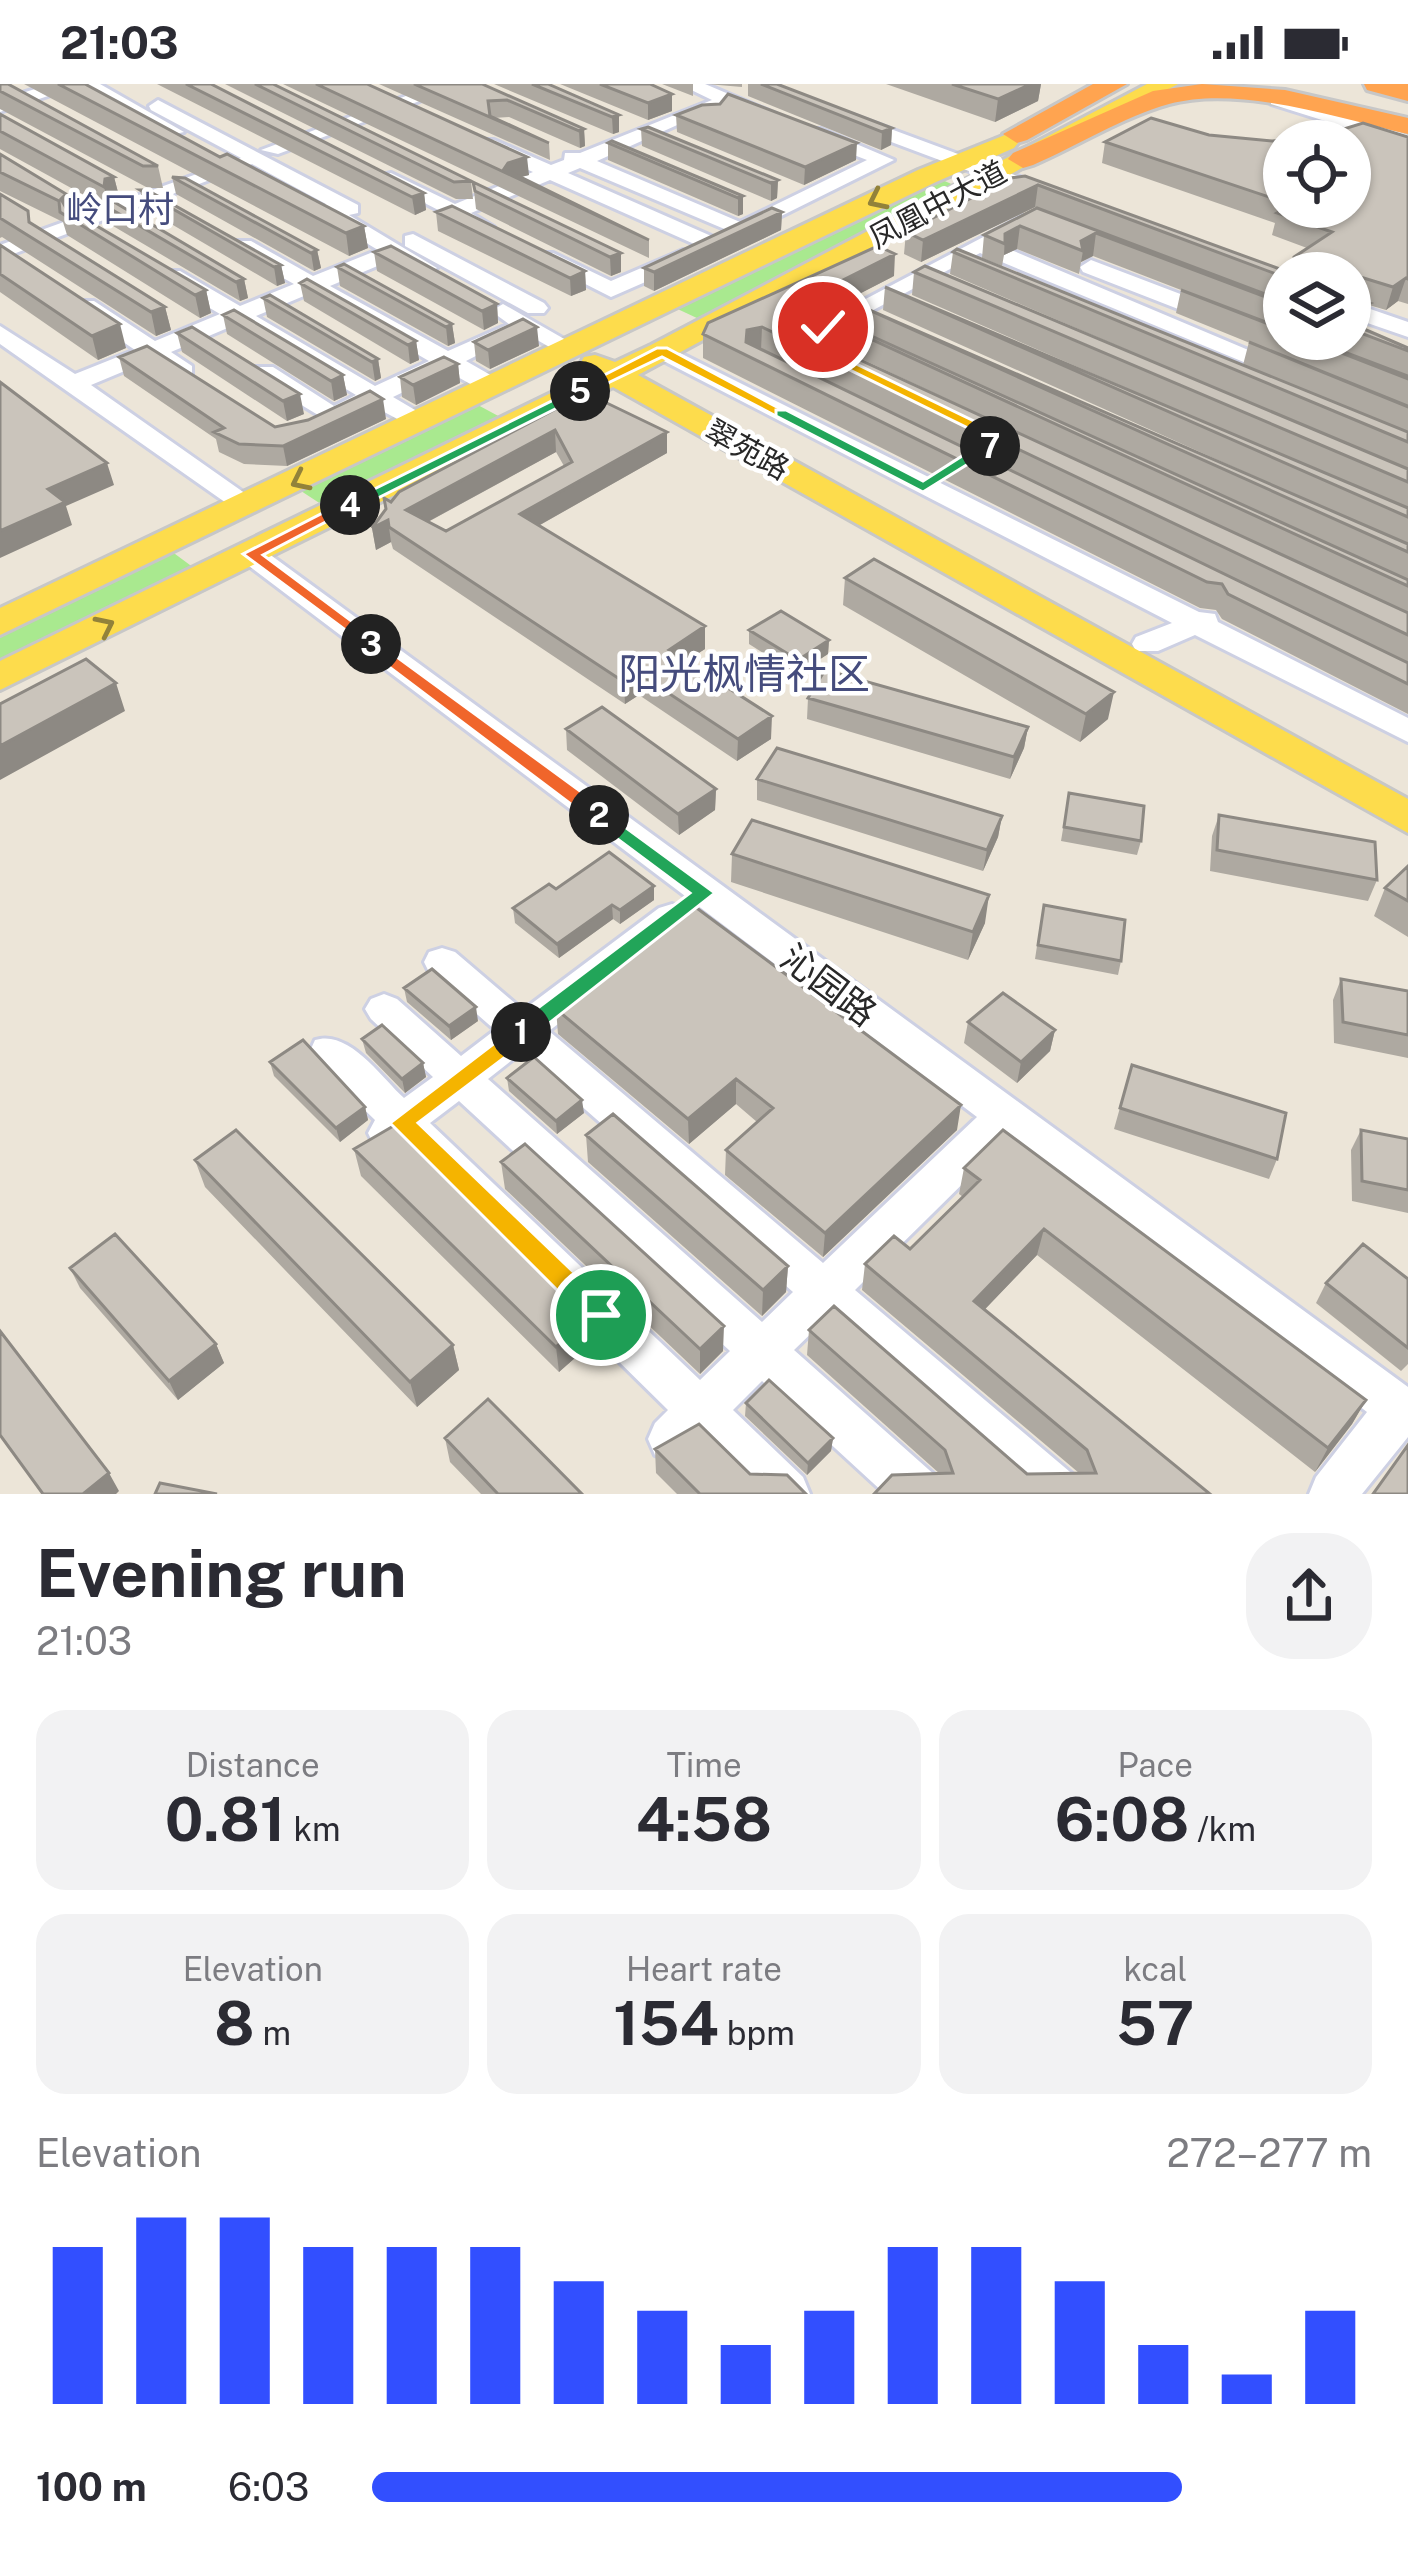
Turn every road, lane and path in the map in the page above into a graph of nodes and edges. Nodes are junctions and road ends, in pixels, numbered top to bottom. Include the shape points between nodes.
1 (0, 84) edge
2 (70, 84) edge
3 (86, 84) edge
4 (118, 84) edge
5 (456, 84) edge
6 (466, 84) edge
7 (688, 84) edge
8 (1114, 84) edge
9 (1138, 84) edge
10 (1166, 84) edge
11 (1341, 84) edge
12 (1379, 84) edge
13 (761, 87) edge
14 (370, 92) edge
15 (1247, 92) junction
16 (487, 93) edge
17 (1408, 93) edge
18 (402, 94) edge
19 (428, 94) junction
20 (25, 98) junction
21 (669, 98) edge
22 (729, 100) junction
23 (338, 101) edge
24 (1408, 104) edge
25 (0, 106) edge
26 (640, 108) edge
27 (44, 109) edge
28 (313, 110) edge
29 (828, 112) edge
30 (368, 115) junction
31 (614, 118) edge
32 (0, 119) edge
33 (462, 121) junction
34 (342, 124) junction
35 (285, 127) edge
36 (677, 127) junction
37 (21, 130) edge
38 (407, 133) edge
39 (1408, 133) edge
40 (762, 134) edge
41 (306, 137) junction
42 (591, 138) dead end
43 (381, 143) edge
44 (622, 151) junction
45 (248, 160) junction
46 (580, 160) junction
47 (1004, 161) junction
48 (961, 162) junction
49 (486, 169) edge
50 (550, 172) junction
51 (862, 174) junction
52 (798, 178) junction
53 (458, 180) edge
54 (834, 187) junction
55 (1041, 192) edge
56 (516, 195) junction
57 (454, 212) junction
58 (1054, 226) edge
59 (214, 230) edge
60 (740, 230) junction
61 (1004, 232) junction
62 (398, 242) junction
63 (710, 244) junction
64 (979, 245) junction
65 (7, 253) edge
66 (141, 257) edge
67 (953, 259) junction
68 (911, 271) junction
69 (727, 272) junction
70 (312, 285) junction
71 (60, 288) edge
72 (962, 292) edge
73 (1228, 293) edge
74 (769, 296) junction
75 (883, 296) junction
76 (1202, 310) junction
77 (854, 311) junction
78 (924, 314) edge
79 (238, 316) junction
80 (1371, 317) edge
81 (525, 324) junction
82 (1178, 326) junction
83 (823, 327) junction
84 (894, 330) edge
85 (1408, 330) edge
86 (0, 333) edge
87 (1263, 334) edge
88 (209, 338) junction
89 (1153, 342) junction
90 (579, 343) junction
91 (864, 346) edge
92 (153, 350) junction
93 (838, 360) edge
94 (446, 362) junction
95 (637, 363) junction
96 (1303, 377) edge
97 (73, 384) junction
98 (212, 390) edge
99 (484, 390) junction
100 (1280, 395) edge
101 (373, 397) junction
102 (333, 416) junction
103 (523, 420) junction
104 (418, 422) junction
105 (301, 431) edge
106 (248, 506) junction
107 (251, 554) junction
108 (1222, 607) edge
109 (0, 623) edge
110 (1196, 627) junction
111 (1147, 644) junction
112 (0, 677) edge
113 (1408, 731) edge
114 (1408, 787) edge
115 (1408, 818) edge
116 (705, 893) junction
117 (442, 962) dead end
118 (385, 1009) dead end
119 (523, 1031) junction
120 (328, 1052) dead end
121 (461, 1078) junction
122 (1005, 1116) junction
123 (402, 1123) junction
124 (358, 1156) edge
125 (824, 1292) junction
126 (762, 1351) junction
127 (1403, 1411) edge
128 (685, 1425) junction
129 (785, 1494) edge
130 (920, 1494) edge
131 (1059, 1494) edge
132 (1333, 1494) edge

1 - 20 street
2 - 20 street
3 - 45 street, 翠苑路 via 222,159
4 - 45 street, 翠苑路
5 - 19 street
6 - 16 street
7 - 22 street
8 - 47 highway via 1040,119
9 - 47 main road, 凤凰中大道
10 - 47 main road, 凤凰中大道
11 - 24 highway
12 - 17 highway
13 - 22 street
14 - 18 street
15 - 39 highway
15 - 39 street
15 - 47 highway via 1163,97
18 - 19 street
18 - 30 street
18 - 33 street
19 - 33 street
20 - 25 street
20 - 27 street
21 - 36 street
22 - 36 street
22 - 51 street via 884,160
23 - 30 street
26 - 36 street
28 - 34 street
29 - 48 street
30 - 34 street
30 - 38 street
31 - 36 street
32 - 37 street
33 - 46 street
33 - 50 street
34 - 41 street
34 - 43 street
35 - 41 street
36 - 40 street
36 - 44 street
41 - 45 street
41 - 57 street
42 - 44 street
44 - 46 street
45 - 62 street, 翠苑路
45 - 65 street
46 - 50 street
46 - 60 street
47 - 48 main road, 凤凰中大道
47 - 55 street
47 - 74 main road, 凤凰中大道
48 -> 69 main road, 凤凰中大道
49 - 56 street
50 - 56 street
50 - 63 street
51 - 52 street
51 - 54 street
52 - 54 street
52 - 54 street
52 - 60 street via 774,215
53 - 56 street
56 - 57 street
57 - 62 street
57 - 63 street via 610,290 640,267
58 - 61 street via 1033,217
59 - 70 street
60 - 63 street
61 - 64 street
61 - 76 street
62 - 70 street
62 - 81 street, 翠苑路
62 - 90 street, 翠苑路
64 - 67 street
64 - 82 street
66 - 79 street
67 - 68 street
67 - 89 street
68 - 72 street
68 - 75 street
69 - 74 main road via 723,290
69 - 90 main road, 凤凰中大道
70 - 79 street
70 - 94 street
71 - 92 street
73 - 76 street
74 - 95 main road, 凤凰中大道
75 - 77 street
75 - 78 street
76 - 82 street
76 - 87 street
77 - 83 street
77 - 84 street
79 - 88 street
79 - 101 street
80 - 85 street
81 - 90 street, 翠苑路
81 - 94 street via 474,339
82 - 89 street
82 - 96 street
83 - 91 street
83 - 93 street via 788,346
86 - 97 street
88 - 92 street
88 - 102 street
89 - 100 street
90 - 95 main road, 翠苑路
90 - 99 main road, 凤凰中大道
92 - 97 street
92 - 98 street
94 - 99 street
94 - 101 street via 399,374
95 - 103 main road, 凤凰中大道
95 - 110 street via 933,481
95 - 111 main road, 翠苑路
95 - 115 main road, 翠苑路
97 - 106 street
99 - 103 main road
99 - 104 main road, 凤凰中大道
101 - 102 street
101 - 104 street
102 - 105 street
103 - 107 main road, 凤凰中大道
104 -> 106 main road, 凤凰中大道
106 - 109 main road, 凤凰中大道
112 -> 107 main road, 凤凰中大道
107 - 116 street, 沁园路
108 - 110 street
110 - 111 street
110 - 113 street
111 - 114 main road, 翠苑路
116 - 119 street
116 - 122 street, 沁园路
117 - 119 street
118 - 121 street
119 - 121 street
119 - 125 street
120 - 123 street
121 - 123 street
121 - 126 street
122 - 125 street
122 - 127 street, 沁园路
123 - 124 street
123 - 128 street
125 - 126 street
125 - 131 street
126 - 128 street
126 - 130 street
127 - 132 street
128 - 129 street

